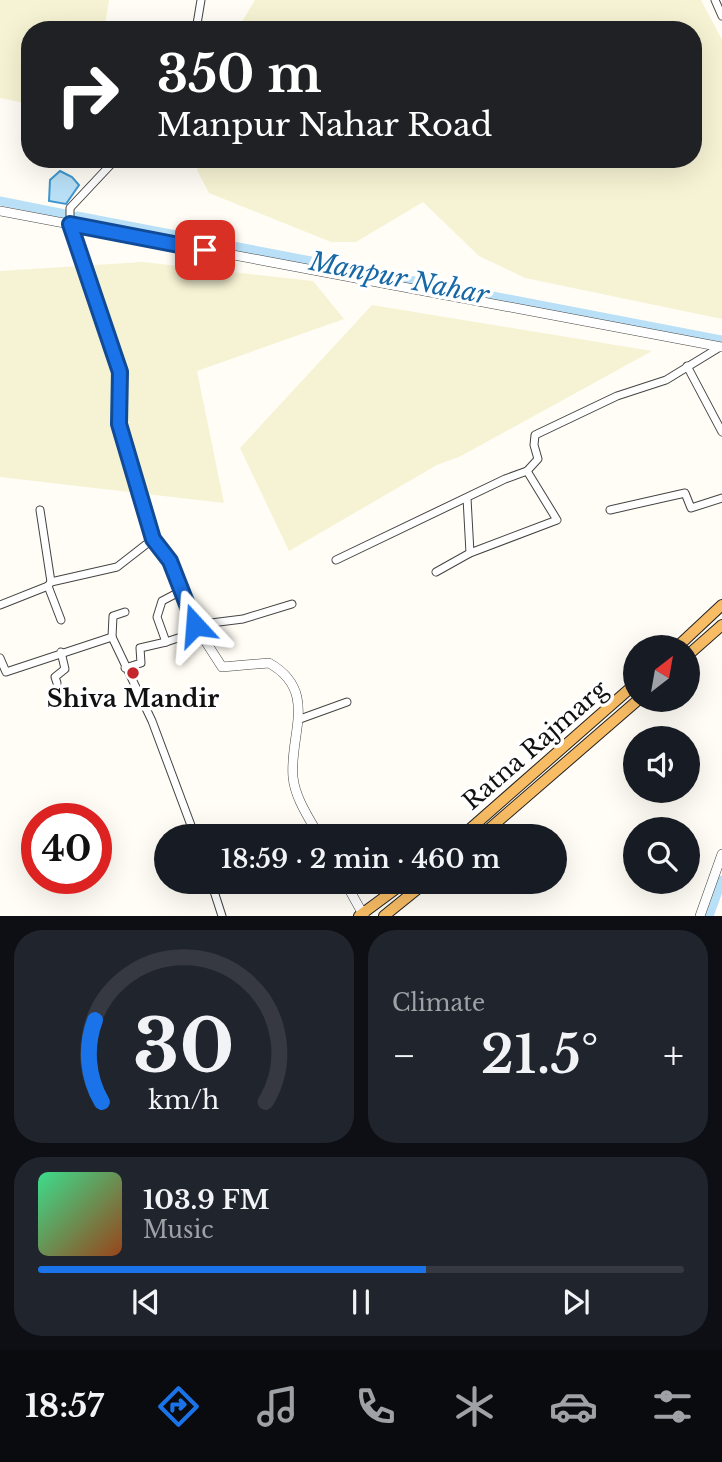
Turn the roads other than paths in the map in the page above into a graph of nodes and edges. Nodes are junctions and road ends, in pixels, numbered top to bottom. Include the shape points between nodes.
1 (201, 0) edge
2 (715, 0) edge
3 (722, 16) edge
4 (198, 21) edge
5 (108, 168) edge
6 (0, 211) edge
7 (70, 224) junction
8 (721, 346) edge
9 (687, 366) junction
10 (722, 432) edge
11 (527, 471) junction
12 (467, 498) junction
13 (722, 498) edge
14 (40, 510) dead end
15 (610, 510) dead end
16 (153, 539) junction
17 (470, 553) junction
18 (336, 560) dead end
19 (436, 572) dead end
20 (49, 584) junction
21 (183, 590) junction
22 (292, 604) dead end
23 (0, 605) edge
24 (722, 605) edge
25 (125, 612) dead end
26 (61, 620) dead end
27 (722, 625) edge
28 (197, 628) junction
29 (690, 635) edge
30 (112, 637) junction
31 (166, 642) junction
32 (700, 644) edge
33 (61, 652) junction
34 (0, 658) edge
35 (125, 668) junction
36 (57, 683) dead end
37 (623, 695) edge
38 (347, 702) dead end
39 (624, 712) edge
40 (300, 719) junction
41 (191, 824) edge
42 (312, 824) edge
43 (476, 824) edge
44 (495, 824) edge
45 (722, 854) edge
46 (215, 894) edge
47 (351, 894) edge
48 (389, 894) edge
49 (411, 894) edge
50 (362, 915) edge
51 (222, 916) edge
52 (384, 916) edge
53 (700, 916) edge

1 - 4 street
2 - 3 street
5 - 7 street via 71,208
6 - 7 street
7 - 8 street
7 - 16 street via 120,372 119,424
8 - 9 street
9 - 10 street
9 - 11 street via 666,380 617,396 535,435 538,459
11 - 12 street
11 - 17 street via 557,520
12 - 17 street
12 - 18 street
13 - 15 street via 691,508 685,493
14 - 20 street
16 - 20 street via 117,567
16 - 21 street
17 - 19 street
20 - 23 street
20 - 26 street
21 - 28 street
21 - 31 street via 162,601 158,617
22 - 28 street
24 - 29 highway
25 - 30 street via 113,616
27 - 32 highway
28 - 31 street
28 - 40 street via 222,667 269,663 279,668 293,684
30 - 33 street
30 - 35 street
31 - 35 street via 141,648 141,663
33 - 34 street via 6,671
33 - 36 street via 65,669 55,677
35 - 41 street via 152,721
37 - 43 highway, Ratna Rajmarg
38 - 40 street
39 - 44 highway, Ratna Rajmarg
40 - 42 street via 293,776
45 - 53 street
46 - 51 street
47 - 50 street
48 - 50 highway
49 - 52 highway

